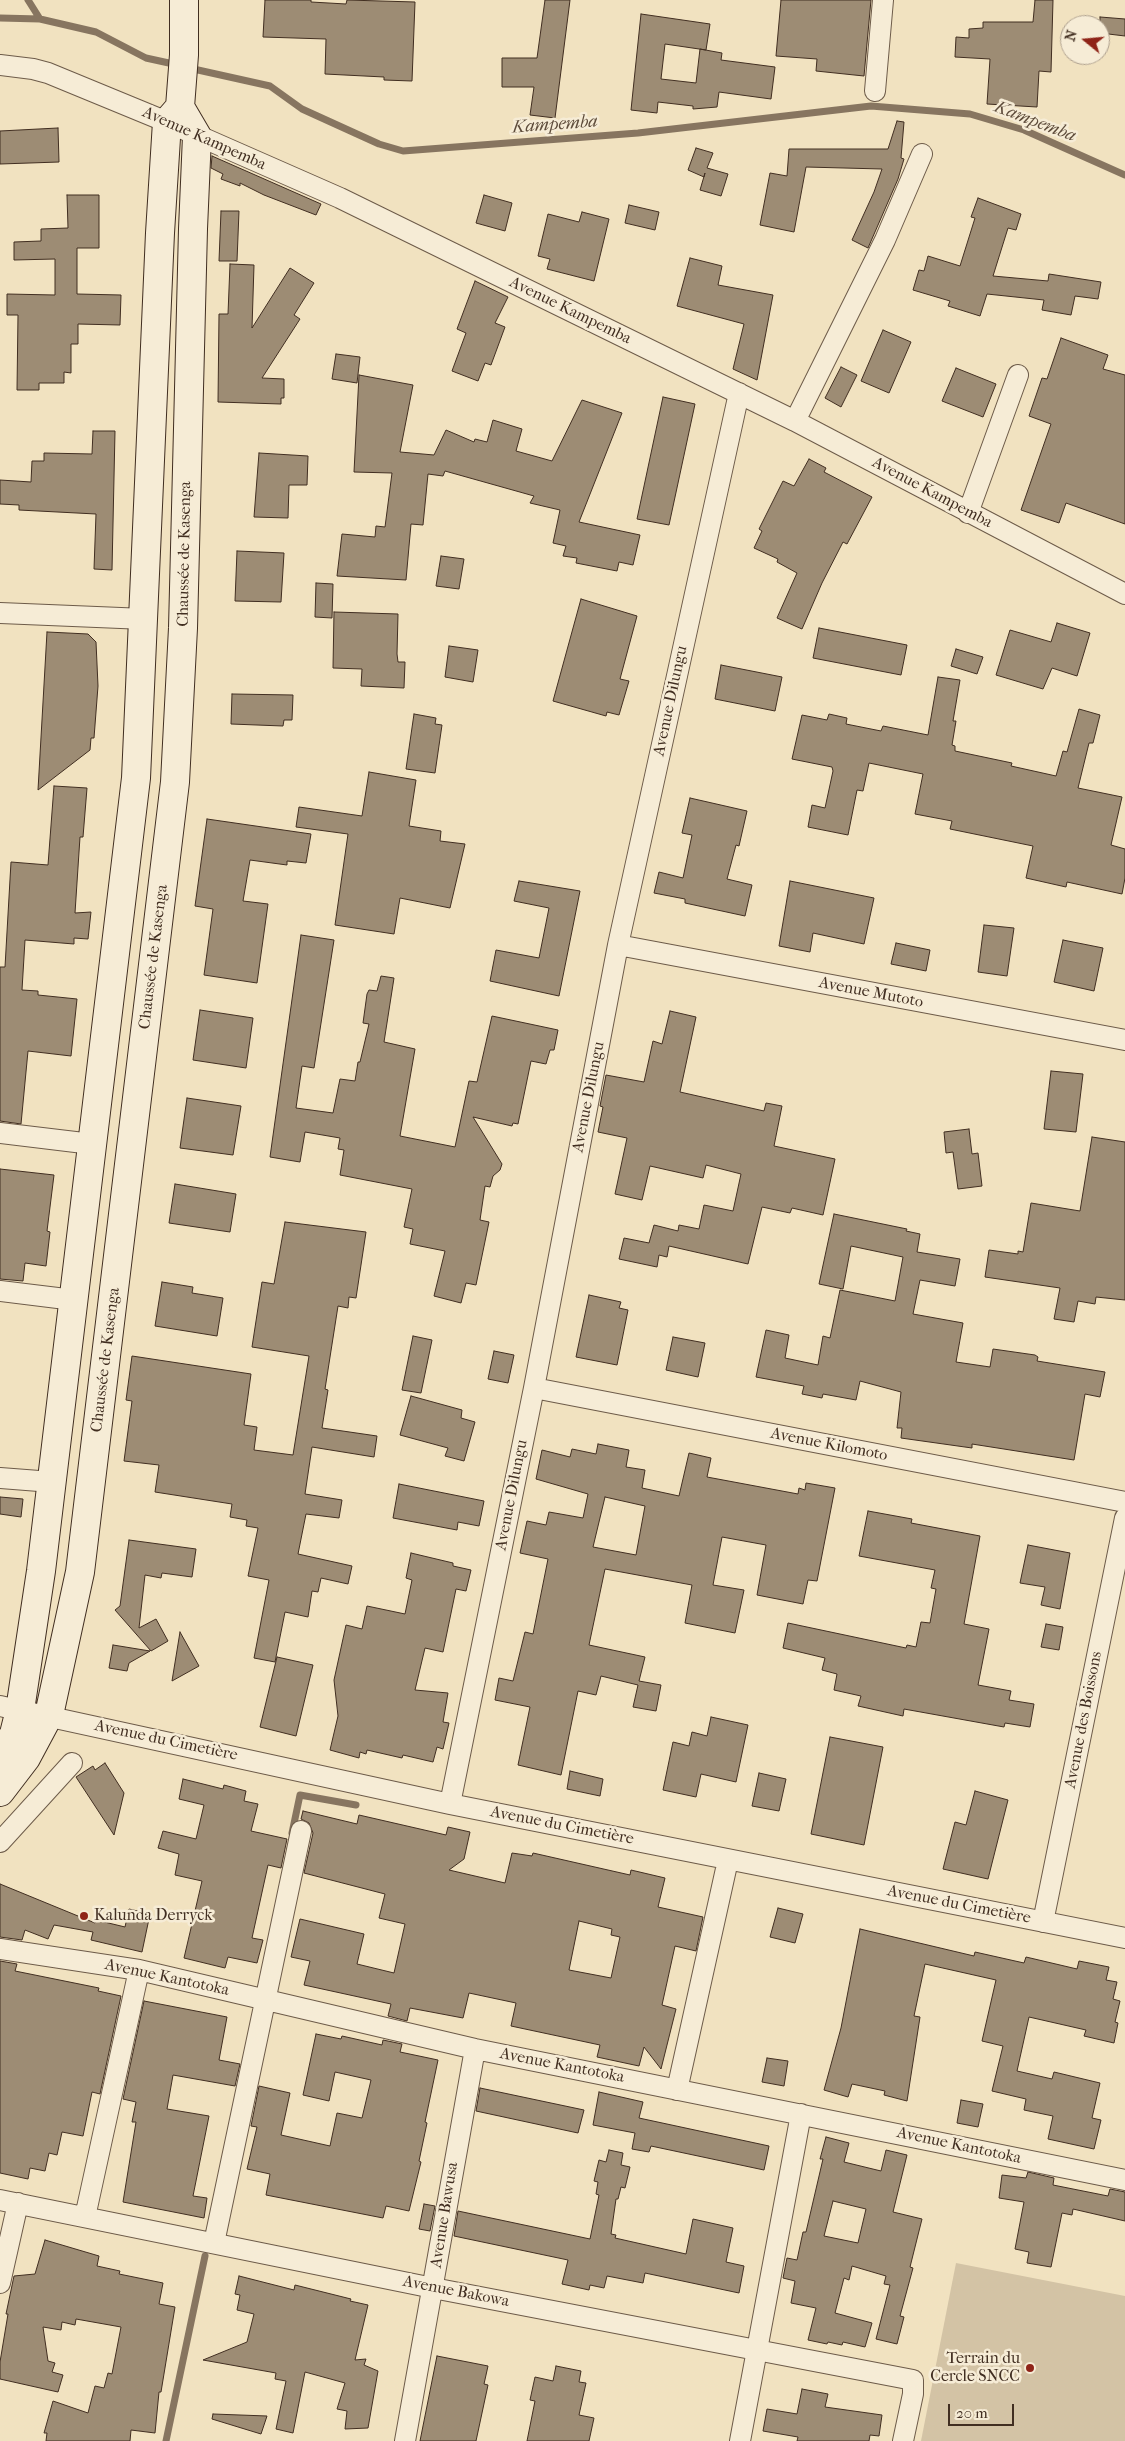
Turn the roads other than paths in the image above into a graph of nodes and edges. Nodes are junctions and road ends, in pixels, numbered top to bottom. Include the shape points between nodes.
1 (184, 0) edge
2 (883, 0) edge
3 (0, 65) edge
4 (875, 91) dead end
5 (176, 108) junction
6 (197, 136) junction
7 (922, 154) dead end
8 (1018, 375) dead end
9 (739, 393) junction
10 (795, 421) junction
11 (968, 513) junction
12 (1125, 594) edge
13 (0, 613) edge
14 (145, 619) junction
15 (136, 778) junction
16 (175, 782) junction
17 (618, 945) junction
18 (1125, 1040) edge
19 (0, 1133) edge
20 (92, 1144) junction
21 (0, 1291) edge
22 (74, 1300) junction
23 (534, 1388) junction
24 (0, 1478) edge
25 (52, 1482) junction
26 (1125, 1502) edge
27 (1125, 1518) edge
28 (10, 1708) edge
29 (49, 1715) junction
30 (0, 1756) edge
31 (72, 1763) dead end
32 (0, 1792) edge
33 (450, 1804) junction
34 (301, 1831) dead end
35 (0, 1842) edge
36 (728, 1860) junction
37 (1043, 1922) junction
38 (1125, 1938) edge
39 (0, 1949) edge
40 (139, 1970) junction
41 (267, 2000) junction
42 (475, 2049) junction
43 (677, 2090) junction
44 (802, 2114) junction
45 (1125, 2180) edge
46 (9, 2202) edge
47 (85, 2217) junction
48 (214, 2243) junction
49 (0, 2284) edge
50 (433, 2288) junction
51 (757, 2350) junction
52 (405, 2441) edge
53 (740, 2441) edge
54 (903, 2441) edge

1 - 5 main road via 184,55
2 - 4 street
3 - 5 street, Avenue Kampemba via 33,69
5 - 6 main road
5 - 14 main road via 160,233
6 - 9 street, Avenue Kampemba via 340,198
6 - 16 main road, Chaussée de Kasenga via 183,628
7 - 10 street via 885,240
8 - 11 street
9 - 10 street, Avenue Kampemba
9 - 17 street, Avenue Dilungu
10 - 11 street, Avenue Kampemba
11 - 12 street, Avenue Kampemba
13 - 14 street
14 - 15 main road
15 - 16 main road
15 - 20 main road
16 - 29 main road, Chaussée de Kasenga via 80,1572
17 - 18 street, Avenue Mutoto
17 - 23 street, Avenue Dilungu
19 - 20 street
20 - 22 main road
21 - 22 street
22 - 25 main road
23 - 26 street, Avenue Kilomoto
23 - 33 street, Avenue Dilungu
24 - 25 street
25 - 28 main road via 41,1570
27 - 37 street, Avenue des Boissons
28 - 29 street, Avenue du Cimetière
28 - 30 main road via 14,1734
29 - 32 main road, Chaussée de Kasenga via 26,1758
29 - 33 street, Avenue du Cimetière
31 - 35 street
33 - 36 street, Avenue du Cimetière
34 - 41 street
36 - 37 street, Avenue du Cimetière
36 - 43 street
37 - 38 street, Avenue du Cimetière
39 - 40 street, Avenue Kantotoka
40 - 41 street, Avenue Kantotoka
40 - 47 street
41 - 42 street, Avenue Kantotoka
41 - 48 street
42 - 43 street, Avenue Kantotoka
42 - 50 street, Avenue Bawusa
43 - 44 street, Avenue Kantotoka
44 - 45 street, Avenue Kantotoka
44 - 51 street
46 - 47 street, Avenue Bakowa
46 - 49 street
47 - 48 street, Avenue Bakowa
48 - 50 street, Avenue Bakowa
50 - 51 street, Avenue Bakowa
50 - 52 street, Avenue Bawusa
51 - 53 street
51 - 54 street, Avenue Bakowa via 913,2380

